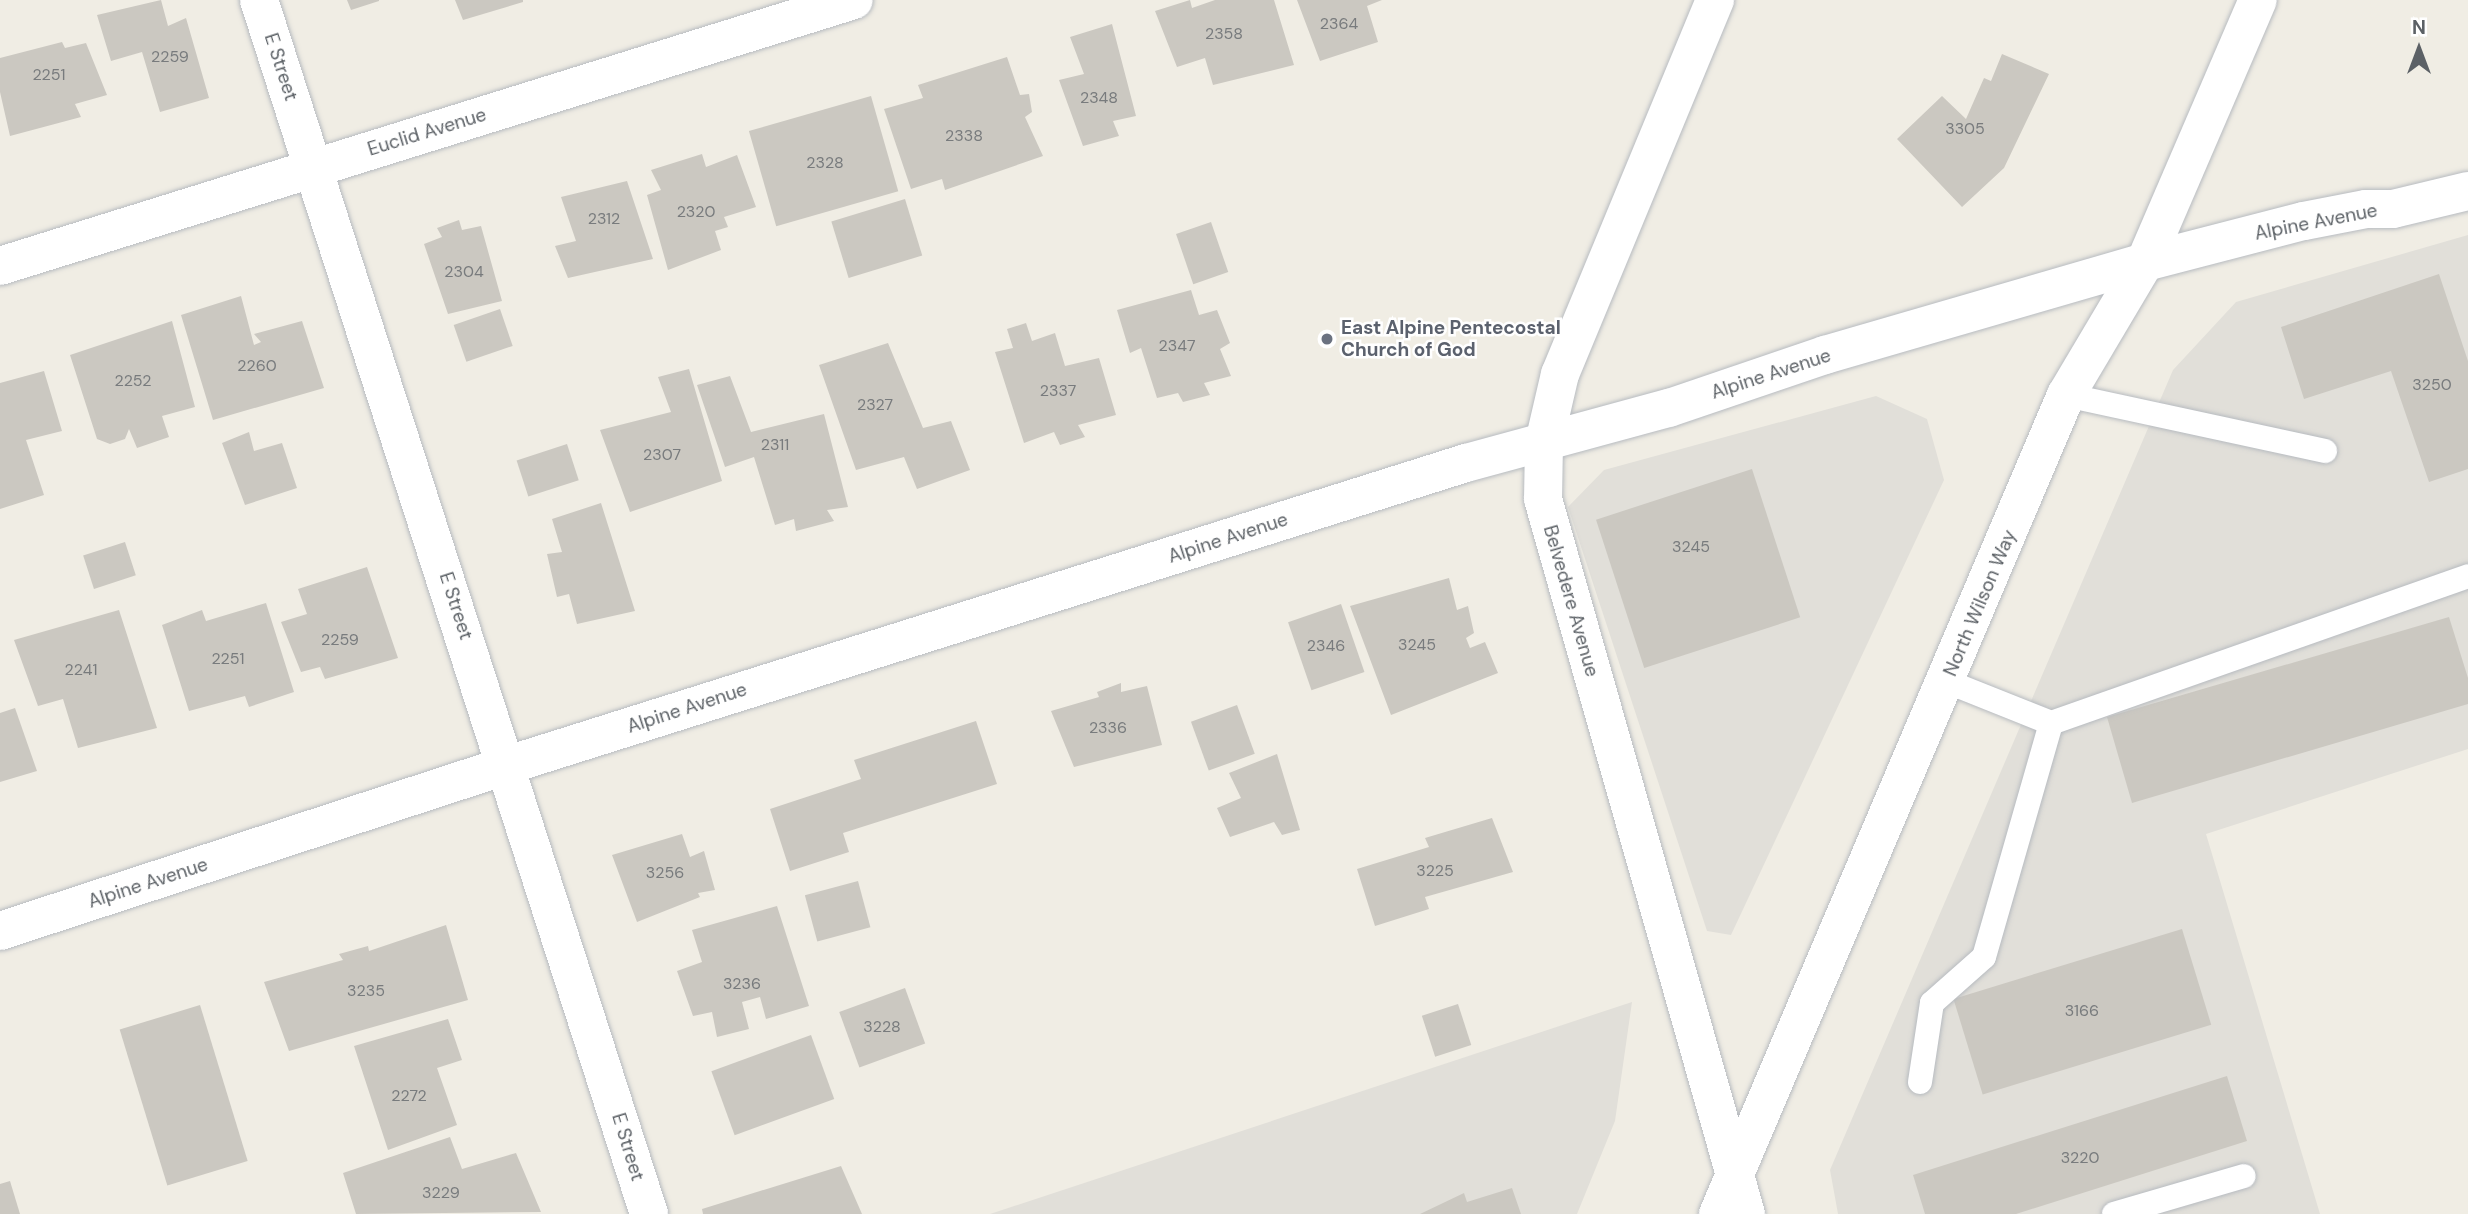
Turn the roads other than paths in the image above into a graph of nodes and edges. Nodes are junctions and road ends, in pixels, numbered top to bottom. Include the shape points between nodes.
1 (259, 0) edge
2 (854, 0) edge
3 (1715, 0) edge
4 (2258, 0) edge
5 (313, 166) junction
6 (2468, 191) edge
7 (2145, 262) junction
8 (0, 266) edge
9 (2066, 395) junction
10 (1544, 443) junction
11 (2325, 452) dead end
12 (2468, 576) edge
13 (1946, 681) junction
14 (2051, 723) junction
15 (508, 765) junction
16 (0, 932) edge
17 (1920, 1082) dead end
18 (1735, 1175) junction
19 (2244, 1176) dead end
20 (649, 1214) edge
21 (1718, 1214) edge
22 (1746, 1214) edge
23 (2114, 1214) edge

1 - 5 street, E Street
2 - 5 street, Euclid Avenue
3 - 10 street, Belvedere Avenue via 1560,374
4 - 7 street, North Wilson Way
5 - 8 street, Euclid Avenue
5 - 15 street, E Street
6 - 7 street, Alpine Avenue via 2393,209 2366,209 2304,221
7 - 9 street, North Wilson Way
7 - 10 street, Alpine Avenue
9 - 11 lane
9 - 13 street, North Wilson Way
10 - 15 street, Alpine Avenue via 1439,471
10 - 18 street, Belvedere Avenue via 1542,499
12 - 14 lane
13 - 14 lane
13 - 18 street, North Wilson Way
14 - 17 lane via 1984,957 1931,1003
15 - 16 street, Alpine Avenue
15 - 20 street, E Street
18 - 21 street, North Wilson Way
18 - 22 street, Belvedere Avenue
19 - 23 lane

